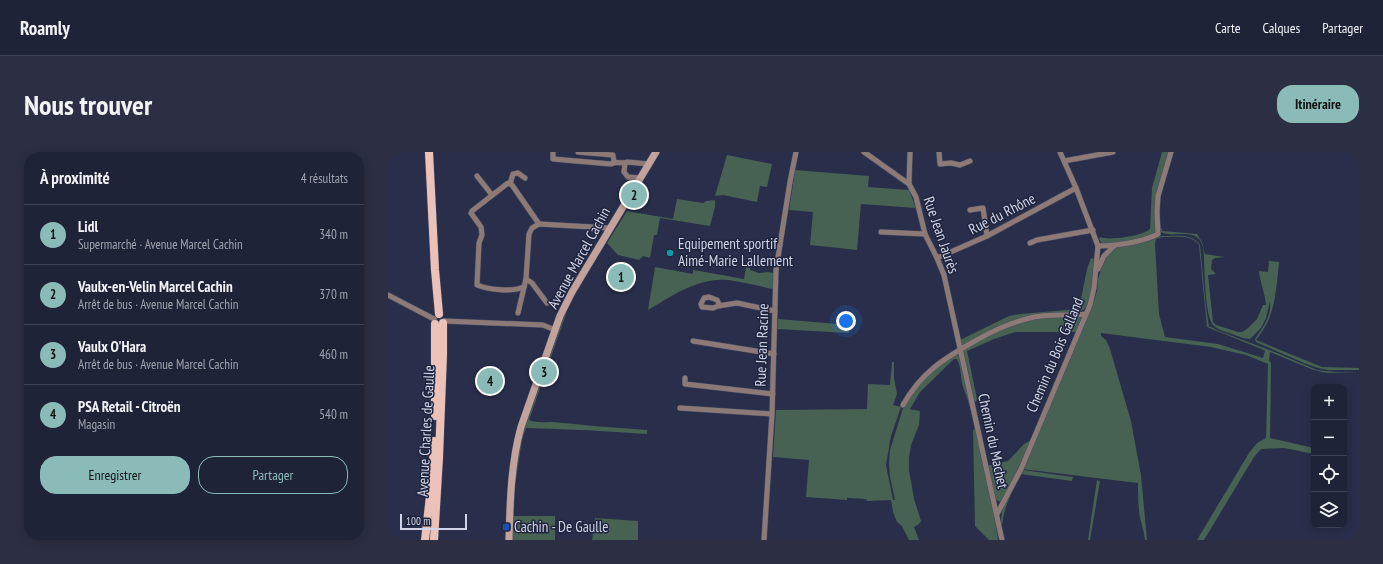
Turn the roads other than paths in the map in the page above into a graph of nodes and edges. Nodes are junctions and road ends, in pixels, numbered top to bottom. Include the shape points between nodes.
1 (429, 152) edge
2 (553, 152) edge
3 (578, 152) edge
4 (656, 152) edge
5 (796, 152) edge
6 (864, 152) edge
7 (910, 152) edge
8 (939, 152) edge
9 (1060, 152) edge
10 (1113, 152) edge
11 (1171, 152) edge
12 (596, 153) edge
13 (613, 154) edge
14 (1081, 155) edge
15 (970, 161) dead end
16 (1064, 161) junction
17 (614, 162) junction
18 (625, 163) junction
19 (649, 164) junction
20 (477, 176) dead end
21 (525, 178) dead end
22 (640, 178) junction
23 (510, 184) junction
24 (909, 184) junction
25 (1076, 188) junction
26 (492, 195) junction
27 (970, 210) dead end
28 (540, 224) junction
29 (610, 228) junction
30 (1093, 230) junction
31 (881, 232) dead end
32 (925, 234) junction
33 (988, 236) junction
34 (1030, 243) dead end
35 (1098, 246) junction
36 (1114, 246) junction
37 (937, 258) junction
38 (1096, 274) junction
39 (526, 278) junction
40 (524, 287) junction
41 (388, 295) edge
42 (547, 303) dead end
43 (720, 306) dead end
44 (775, 311) junction
45 (518, 313) dead end
46 (1086, 314) junction
47 (439, 320) junction
48 (555, 330) junction
49 (694, 341) dead end
50 (960, 348) junction
51 (774, 354) junction
52 (685, 378) dead end
53 (773, 394) junction
54 (903, 406) dead end
55 (680, 408) dead end
56 (772, 414) junction
57 (996, 514) junction
58 (426, 540) edge
59 (434, 540) edge
60 (509, 540) edge
61 (764, 540) edge
62 (1002, 540) edge

1 - 47 main road, Avenue Charles de Gaulle
2 - 17 street via 553,159 611,164
3 - 12 street
4 - 19 street, Avenue Marcel Cachin
5 - 44 street, Rue Jean Racine via 776,270
6 - 24 street, Rue Jean Jaurès
7 - 24 street
8 - 15 street via 940,164 960,165
9 - 16 street
10 - 14 street
11 - 36 street via 1158,196 1158,234
12 - 13 street
13 - 17 street
14 - 16 street
16 - 25 street
17 - 18 street
18 - 19 street
18 - 22 street via 624,172 628,177
19 - 22 street, Avenue Marcel Cachin
20 - 26 street
21 - 23 street via 518,173 513,174
22 - 29 street, Avenue Marcel Cachin
23 - 26 street
23 - 28 street
24 - 32 street, Rue Jean Jaurès via 916,197
25 - 30 street
25 - 33 street, Rue du Rhône
26 - 40 street via 471,213 481,227 482,235 479,243 477,285 517,290
27 - 33 street via 983,208
28 - 29 street
28 - 39 street via 532,228 529,234
29 - 48 street, Avenue Marcel Cachin via 572,292
30 - 34 street
30 - 35 street
31 - 32 street
32 - 37 street, Rue Jean Jaurès
33 - 37 street, Rue du Rhône
35 - 36 street
35 - 38 street, Chemin du Bois Galland
36 - 38 street via 1104,256
37 - 50 street, Rue Jean Jaurès via 944,275
38 - 46 street, Chemin du Bois Galland via 1092,299
39 - 40 street
39 - 42 street
40 - 45 street
41 - 47 street
43 - 44 street via 737,303
44 - 51 street, Rue Jean Racine
46 - 50 street via 1034,317 1003,326
46 - 57 street, Chemin du Bois Galland via 1021,469
47 - 48 street via 543,325
47 - 58 main road, Avenue Charles de Gaulle via 436,424
47 - 59 main road, Avenue Charles de Gaulle via 443,354
48 - 60 street, Avenue Marcel Cachin via 517,445
49 - 51 street
50 - 54 street via 920,380
50 - 57 street, Chemin du Machet
51 - 53 street, Rue Jean Racine
52 - 53 street via 685,384
53 - 56 street, Rue Jean Racine
55 - 56 street
56 - 61 street, Rue Jean Racine
57 - 62 street, Chemin du Machet

